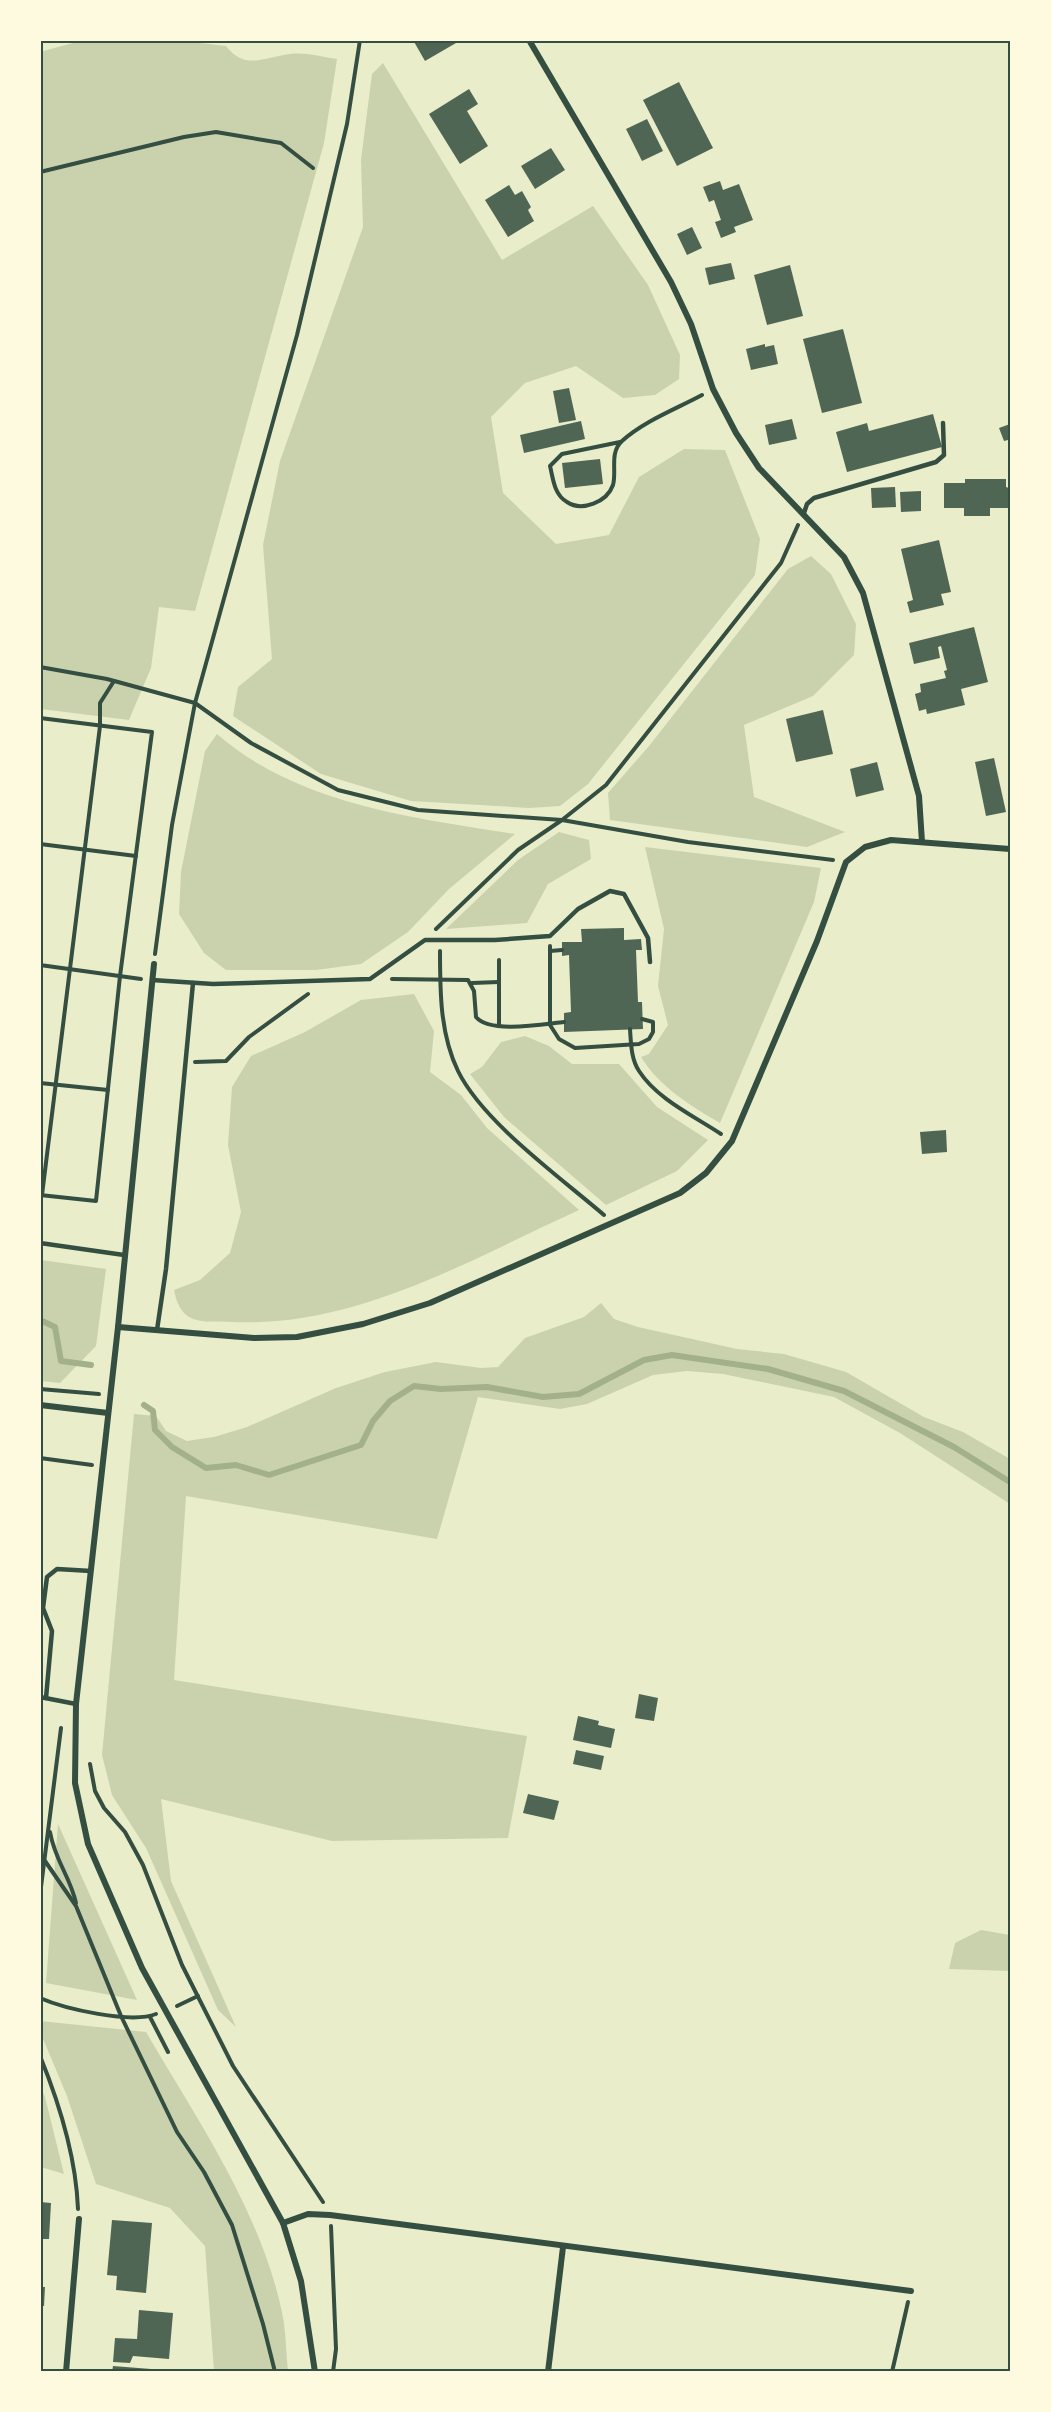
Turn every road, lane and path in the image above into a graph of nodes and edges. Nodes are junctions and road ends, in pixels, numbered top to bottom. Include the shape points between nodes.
1 (360, 40) edge
2 (530, 40) edge
3 (313, 168) dead end
4 (40, 172) edge
5 (713, 389) junction
6 (943, 423) dead end
7 (620, 442) junction
8 (804, 513) junction
9 (40, 667) edge
10 (114, 681) junction
11 (195, 703) junction
12 (40, 718) edge
13 (100, 726) junction
14 (562, 820) junction
15 (922, 842) junction
16 (40, 844) edge
17 (1011, 849) edge
18 (82, 850) junction
19 (136, 856) junction
20 (846, 862) junction
21 (550, 936) junction
22 (425, 940) junction
23 (440, 940) junction
24 (562, 950) dead end
25 (550, 951) junction
26 (499, 960) dead end
27 (650, 962) dead end
28 (154, 964) joint
29 (40, 965) edge
30 (68, 969) junction
31 (120, 976) junction
32 (440, 978) junction
33 (370, 979) junction
34 (152, 980) junction
35 (499, 982) junction
36 (193, 983) junction
37 (472, 983) junction
38 (310, 993) dead end
39 (642, 1019) dead end
40 (564, 1022) dead end
41 (550, 1025) junction
42 (499, 1026) junction
43 (630, 1029) dead end
44 (631, 1045) junction
45 (185, 1062) junction
46 (40, 1083) edge
47 (55, 1084) junction
48 (108, 1090) junction
49 (710, 1126) dead end
50 (41, 1195) edge
51 (613, 1223) junction
52 (40, 1243) edge
53 (124, 1254) junction
54 (118, 1327) junction
55 (157, 1330) junction
56 (40, 1389) edge
57 (110, 1396) junction
58 (40, 1405) edge
59 (108, 1413) junction
60 (40, 1458) edge
61 (89, 1464) dead end
62 (91, 1571) junction
63 (43, 1698) edge
64 (76, 1704) junction
65 (90, 1759) dead end
66 (49, 1828) dead end
67 (45, 1861) dead end
68 (76, 1906) junction
69 (198, 1996) junction
70 (40, 1998) edge
71 (166, 2010) junction
72 (121, 2016) junction
73 (150, 2016) junction
74 (168, 2052) dead end
75 (40, 2056) edge
76 (330, 2215) junction
77 (79, 2219) joint
78 (283, 2223) junction
79 (563, 2247) junction
80 (911, 2291) joint
81 (66, 2372) edge
82 (275, 2372) edge
83 (315, 2372) edge
84 (333, 2372) edge
85 (548, 2372) edge
86 (892, 2372) edge

1 - 11 path via 347,124 297,335
2 - 5 street via 671,282 691,324
3 - 4 path via 281,143 216,132
5 - 7 path
5 - 8 street via 759,468
6 - 8 lane via 944,455 936,462 814,498
7 - 7 path via 613,461 613,485 603,499 585,507 567,502 554,488 550,466 562,454
8 - 14 path via 781,563 701,666 606,785
8 - 15 street via 844,557 863,593 919,796
9 - 10 path
10 - 11 path
10 - 13 path via 100,703
11 - 14 path via 251,743 338,790 418,810
11 - 28 path via 172,825
12 - 13 path
13 - 18 path
13 - 19 path via 152,732
14 - 20 path via 688,842
14 - 22 path via 518,850
15 - 17 street
15 - 20 street via 891,840 865,847
16 - 18 path
18 - 19 path
18 - 30 path
19 - 31 path
20 - 51 street via 817,941 732,1141 705,1173 681,1193
21 - 23 lane
21 - 25 path
21 - 27 lane via 578,909 610,891 624,894 648,938
22 - 23 lane
22 - 33 lane
23 - 32 path
24 - 25 path
25 - 41 path
26 - 35 path
28 - 34 street
29 - 30 path
30 - 31 path
30 - 47 path
31 - 34 path
31 - 48 path
32 - 33 path
32 - 37 path via 464,978
32 - 51 path via 442,1017 458,1071 494,1120
33 - 36 lane
34 - 36 lane
34 - 53 street
35 - 37 path
35 - 42 path
36 - 45 lane
37 - 42 path via 476,1017 484,1024
38 - 45 path via 249,1037 226,1061
39 - 44 path via 653,1022 653,1032 649,1039
40 - 41 path
41 - 42 path
41 - 44 path via 559,1039 576,1048
43 - 44 path
44 - 49 path via 639,1071 665,1097
45 - 55 lane
46 - 47 path
47 - 48 path
47 - 50 path
48 - 50 path via 96,1201
51 - 55 street via 430,1303 363,1324 297,1336 254,1338
52 - 53 lane
53 - 54 street
54 - 55 street
54 - 57 street
56 - 57 path
57 - 59 street
58 - 59 street
59 - 62 street
60 - 61 path
62 - 63 lane via 57,1569 47,1577 43,1608 52,1631
62 - 64 street
63 - 64 lane
64 - 71 street via 75,1783 88,1844 142,1968
65 - 69 path via 95,1791 143,1865
66 - 68 path via 54,1854 73,1887
67 - 68 path
68 - 72 path
69 - 71 path
69 - 76 path via 239,2074
70 - 72 path via 58,2006
71 - 73 path
71 - 78 street
72 - 73 path
72 - 82 path via 177,2132 232,2225
73 - 74 path
75 - 77 path via 52,2084 76,2172
76 - 78 street via 308,2214
76 - 79 street
76 - 84 path via 336,2349
77 - 81 street
78 - 83 street via 301,2281
79 - 80 street
79 - 85 street
80 - 86 path

